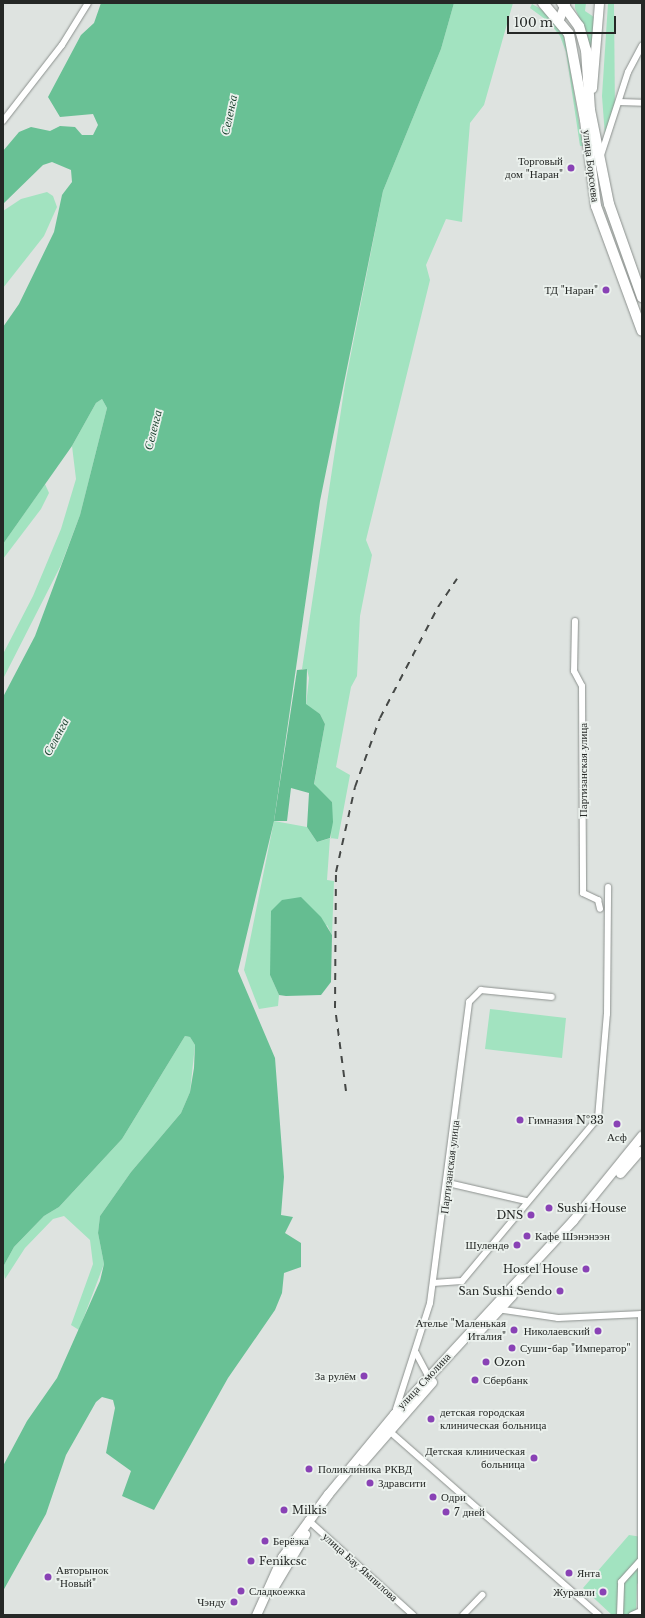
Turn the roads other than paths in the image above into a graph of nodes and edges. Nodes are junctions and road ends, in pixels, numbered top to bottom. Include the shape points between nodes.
1 (88, 3) edge
2 (543, 3) edge
3 (599, 3) edge
4 (564, 4) edge
5 (559, 19) junction
6 (642, 46) edge
7 (619, 102) junction
8 (642, 104) edge
9 (590, 110) junction
10 (3, 121) edge
11 (600, 155) junction
12 (642, 297) edge
13 (642, 331) edge
14 (575, 621) dead end
15 (608, 887) dead end
16 (600, 910) dead end
17 (552, 997) dead end
18 (642, 1135) edge
19 (641, 1150) edge
20 (619, 1166) junction
21 (448, 1183) junction
22 (526, 1201) junction
23 (433, 1283) junction
24 (495, 1309) junction
25 (641, 1314) edge
26 (416, 1353) junction
27 (429, 1377) junction
28 (394, 1414) junction
29 (387, 1429) junction
30 (310, 1522) junction
31 (642, 1559) edge
32 (482, 1595) dead end
33 (637, 1613) edge
34 (620, 1614) edge
35 (256, 1615) edge
36 (261, 1615) edge
37 (413, 1615) edge
38 (463, 1615) edge
39 (599, 1615) edge

1 - 10 street via 62,45
2 - 5 main road, улица Борсоева
3 - 9 main road
4 - 5 main road
4 - 9 main road, улица Борсоева via 579,26 586,50
5 - 13 main road, улица Борсоева via 569,34 574,56 596,206
6 - 7 street via 628,72
7 - 8 street
7 - 11 street
9 - 11 main road, улица Борсоева
11 - 12 main road, улица Борсоева via 615,225
14 - 16 street, Партизанская улица via 574,671 582,686 583,893 598,900
15 - 22 street via 607,1014 598,1118
17 - 21 street, Партизанская улица via 481,990 469,1002
18 - 20 main road, улица Смолина
19 - 20 main road, улица Смолина
19 - 24 main road
20 - 24 main road, улица Смолина
21 - 22 street
21 - 23 street, Партизанская улица
22 - 23 street via 462,1282
23 - 26 street, Партизанская улица
24 - 25 street via 558,1318
24 - 27 main road, улица Смолина
24 - 29 main road
25 - 31 street
26 - 27 street
26 - 28 street, Партизанская улица
27 - 28 main road, улица Смолина
28 - 29 main road, улица Смолина
29 - 30 main road, улица Смолина
29 - 39 street
30 - 35 main road, улица Смолина via 282,1557
30 - 36 main road
30 - 37 street, улица Бау Ямпилова
31 - 33 street
31 - 34 street via 621,1582
32 - 38 street

